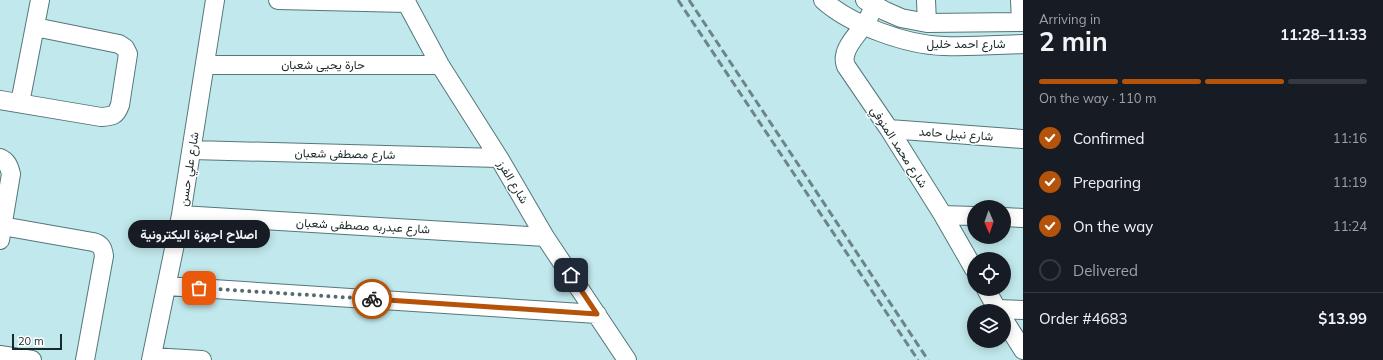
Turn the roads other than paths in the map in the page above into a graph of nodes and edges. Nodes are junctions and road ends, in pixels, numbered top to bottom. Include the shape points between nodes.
1 (40, 0) edge
2 (215, 0) edge
3 (278, 0) edge
4 (823, 0) edge
5 (926, 0) edge
6 (1020, 0) edge
7 (406, 2) edge
8 (871, 2) edge
9 (1022, 22) edge
10 (926, 23) junction
11 (864, 26) junction
12 (35, 27) junction
13 (1023, 44) edge
14 (205, 65) junction
15 (440, 65) junction
16 (0, 100) edge
17 (20, 103) junction
18 (889, 129) junction
19 (1023, 139) edge
20 (192, 150) junction
21 (0, 158) edge
22 (498, 158) junction
23 (181, 215) junction
24 (943, 215) junction
25 (967, 216) edge
26 (1011, 217) edge
27 (1023, 218) edge
28 (1, 233) edge
29 (545, 237) junction
30 (967, 257) edge
31 (167, 286) junction
32 (1023, 310) edge
33 (1011, 312) edge
34 (597, 314) junction
35 (1011, 331) edge
36 (1023, 350) edge
37 (0, 355) edge
38 (152, 358) edge
39 (32, 360) edge
40 (85, 360) edge
41 (202, 360) edge
42 (627, 360) edge

1 - 12 street
2 - 14 street, شارع علي حسن
3 - 7 street
4 - 11 street, شارع احمد خليل
5 - 10 street
6 - 9 street
7 - 15 street, شارع الفرز
8 - 10 street, شارع احمد خليل via 901,18
8 - 11 street
9 - 10 street, شارع احمد خليل
11 - 13 street, شارع احمد خليل via 918,44
11 - 18 street, شارع محمد المنوفي via 847,49 844,58 846,66
12 - 17 street
12 - 17 street via 120,44 125,48 128,54 120,105 118,112 112,116 101,117
14 - 15 street, حارة يحيى شعبان
14 - 20 street, شارع علي حسن
15 - 22 street, شارع الفرز
16 - 17 street
18 - 19 street, شارع نبيل حامد
18 - 24 street, شارع محمد المنوفي
20 - 22 street, شارع مصطفى شعبان
20 - 23 street, شارع علي حسن
21 - 28 street via 9,166 11,174
22 - 29 street, شارع الفرز
23 - 29 street, شارع عبدربه مصطفى شعبان
23 - 31 street, شارع علي حسن
24 - 25 street
24 - 30 street, شارع محمد المنوفي
26 - 27 street
28 - 40 street via 93,242 103,249 104,256
29 - 34 street, شارع الفرز
31 - 34 street
31 - 38 street, شارع علي حسن
32 - 33 street
34 - 42 street, شارع الفرز
35 - 36 street
37 - 39 street
38 - 41 street

